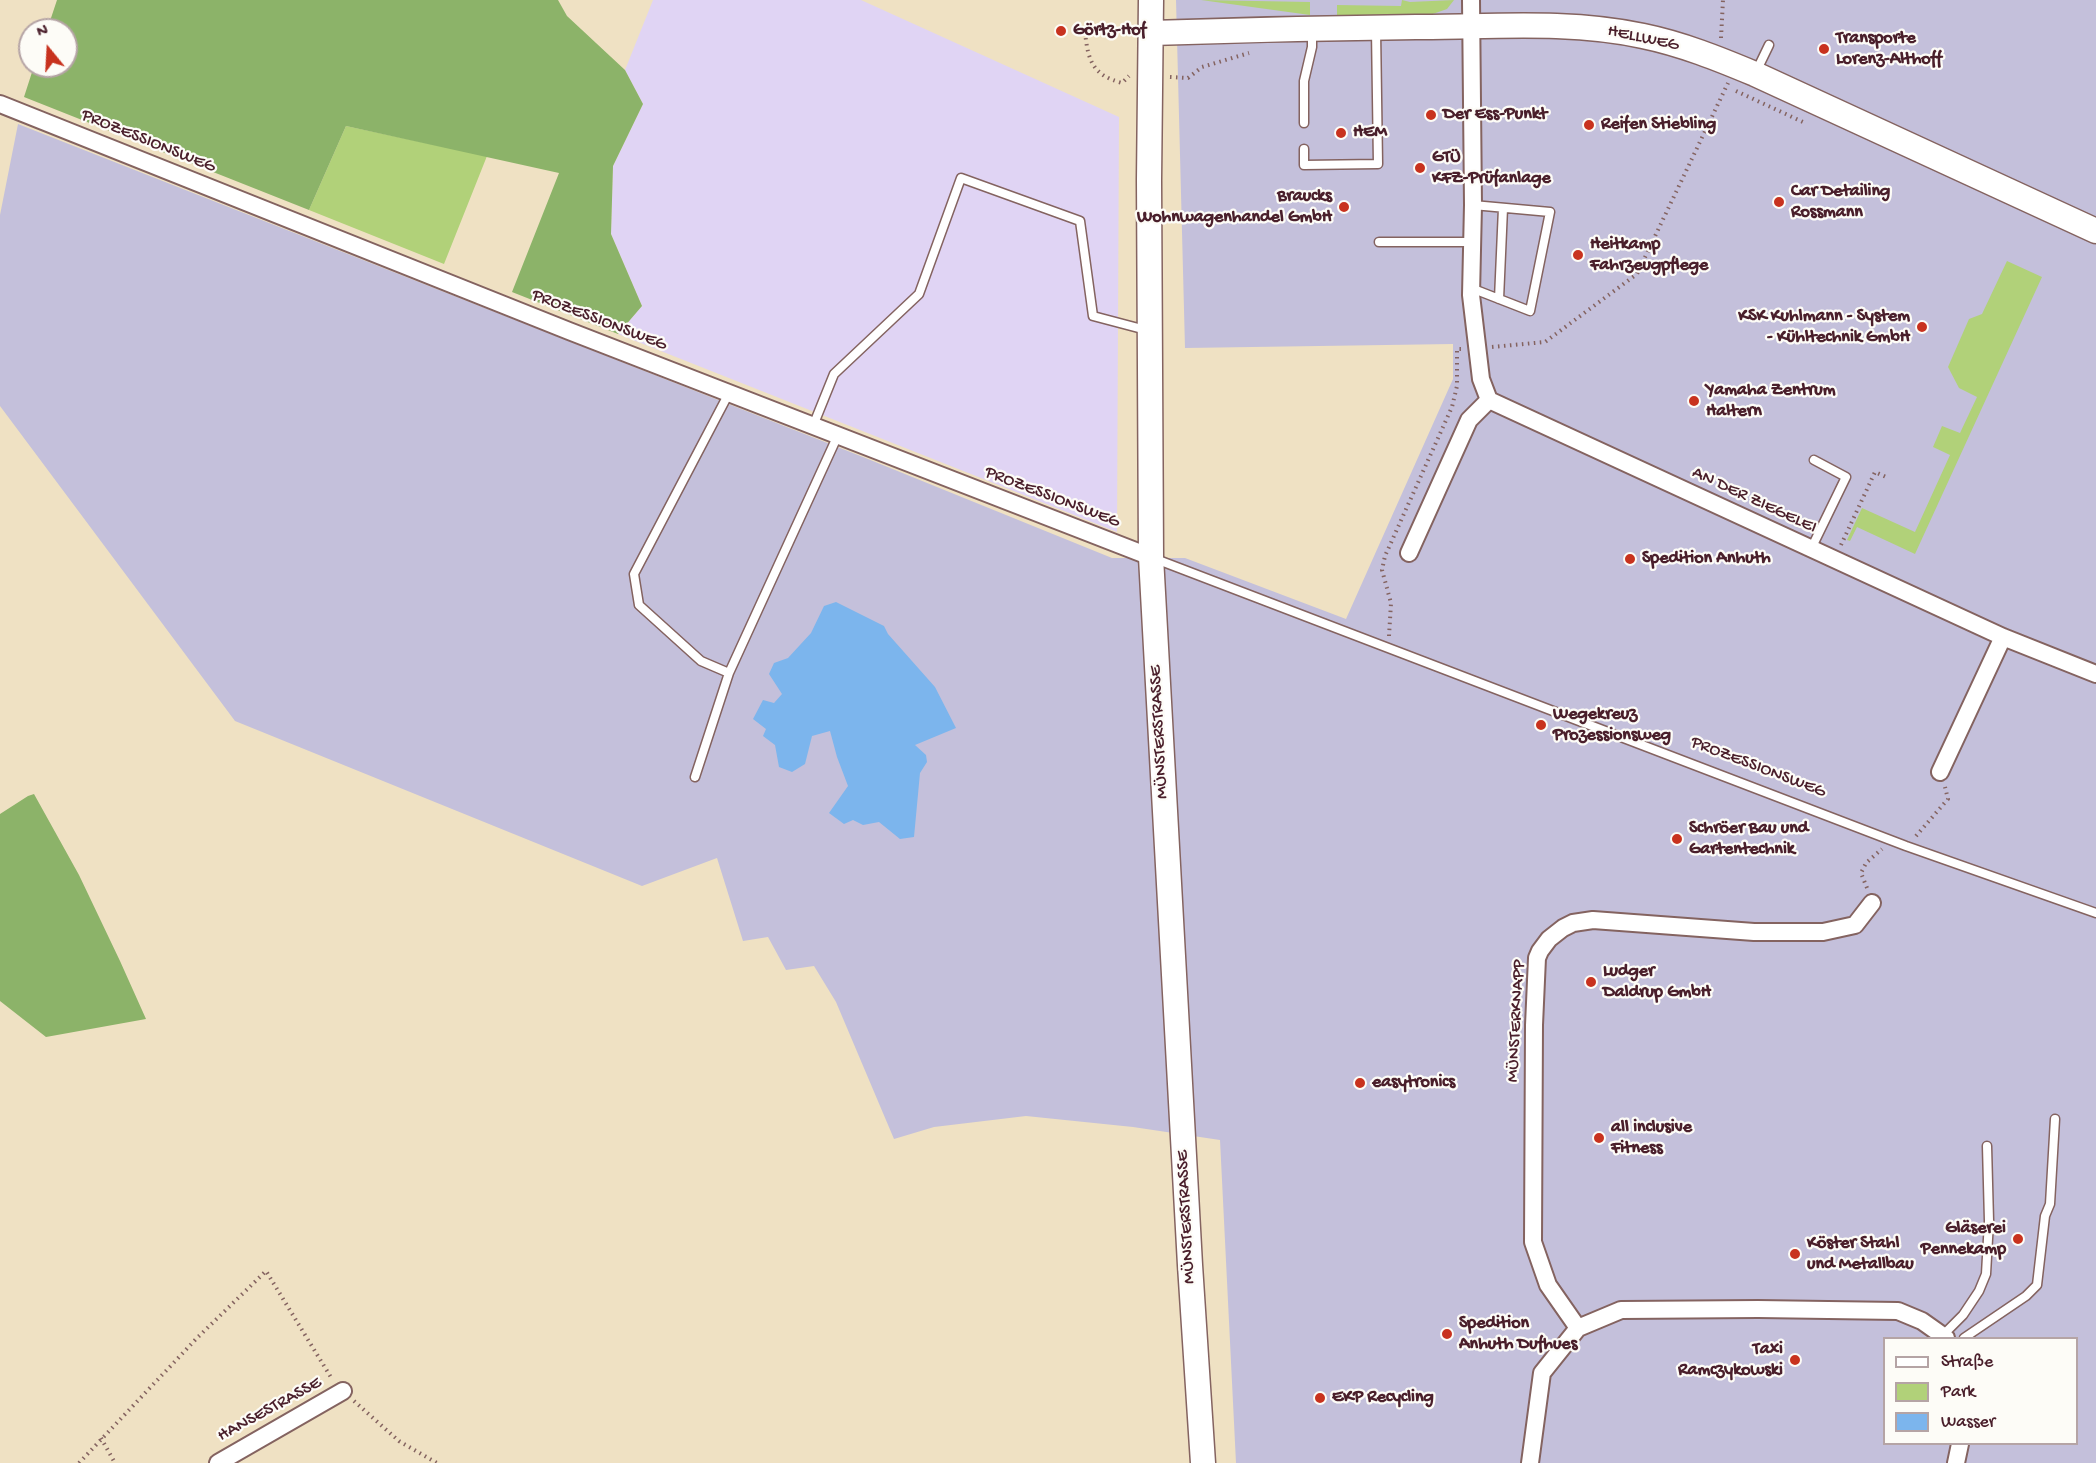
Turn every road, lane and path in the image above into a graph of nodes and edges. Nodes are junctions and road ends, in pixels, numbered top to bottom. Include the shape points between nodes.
1 (1151, 0) edge
2 (1471, 0) edge
3 (1471, 27) junction
4 (1312, 28) junction
5 (1376, 28) junction
6 (1086, 32) dead end
7 (1151, 33) junction
8 (1769, 45) dead end
9 (1256, 52) dead end
10 (1739, 76) junction
11 (1151, 77) junction
12 (1716, 83) dead end
13 (0, 104) edge
14 (1304, 123) dead end
15 (1814, 127) dead end
16 (1304, 149) dead end
17 (1473, 205) junction
18 (1503, 208) junction
19 (2096, 231) edge
20 (1378, 242) dead end
21 (1472, 242) junction
22 (1471, 288) junction
23 (1499, 299) junction
24 (1149, 331) junction
25 (1477, 348) junction
26 (729, 393) junction
27 (1489, 400) junction
28 (813, 426) junction
29 (838, 435) junction
30 (1814, 460) dead end
31 (1886, 477) dead end
32 (1812, 549) junction
33 (1409, 554) dead end
34 (1151, 557) junction
35 (1834, 560) junction
36 (2003, 638) junction
37 (729, 673) junction
38 (2096, 674) edge
39 (1941, 772) joint
40 (695, 777) dead end
41 (1892, 840) junction
42 (1906, 846) junction
43 (1872, 903) joint
44 (2096, 913) edge
45 (2055, 1119) dead end
46 (1987, 1146) dead end
47 (1578, 1328) junction
48 (1944, 1337) edge
49 (1965, 1337) edge
50 (342, 1391) junction
51 (101, 1438) junction
52 (1960, 1445) edge
53 (79, 1463) edge
54 (115, 1463) edge
55 (218, 1463) edge
56 (437, 1463) edge
57 (1203, 1463) edge
58 (1530, 1463) edge
59 (1956, 1463) edge

1 - 7 main road, MÜNSTERSTRASSE
2 - 3 street
3 - 5 main road, HELLWEG
3 - 10 main road, HELLWEG via 1551,26 1615,31 1672,44
3 - 17 street
4 - 5 main road, HELLWEG
4 - 7 main road, HELLWEG
4 - 14 lane via 1304,81
5 - 16 lane via 1378,164 1304,165
6 - 11 path via 1088,56 1108,80 1122,83 1129,76
7 - 11 main road, MÜNSTERSTRASSE
8 - 10 lane
9 - 11 path via 1202,67 1188,78
10 - 12 path
10 - 15 path
10 - 19 main road, HELLWEG
10 - 25 path via 1637,274 1545,342
11 - 24 main road, MÜNSTERSTRASSE
13 - 26 street, PROZESSIONSWEG
17 - 18 lane
17 - 21 street
18 - 23 lane
18 - 23 lane via 1550,212 1530,311
20 - 21 lane
21 - 22 street
22 - 23 lane
22 - 25 street
24 - 28 lane via 1092,316 1080,221 961,178 919,294 834,374
24 - 34 main road, MÜNSTERSTRASSE
25 - 27 street via 1481,379
26 - 28 street, PROZESSIONSWEG
26 - 37 lane via 634,574 639,605 701,661
27 - 32 street, AN DER ZIEGELEI
27 - 33 street via 1469,420
28 - 29 street, PROZESSIONSWEG
29 - 34 street, PROZESSIONSWEG
29 - 37 lane
30 - 32 lane via 1846,477
31 - 35 path via 1875,472
32 - 35 street, AN DER ZIEGELEI
34 - 41 lane, PROZESSIONSWEG
34 - 57 main road, MÜNSTERSTRASSE
35 - 36 street, AN DER ZIEGELEI
36 - 38 street, AN DER ZIEGELEI
36 - 39 street
37 - 40 lane
39 - 42 path via 1948,799
41 - 42 lane, PROZESSIONSWEG
41 - 43 path via 1866,863 1861,873
42 - 44 lane, PROZESSIONSWEG
43 - 47 street, MÜNSTERKNAPP via 1855,925 1823,932 1754,932 1593,920 1563,928 1544,945 1537,957 1534,1025 1533,1242 1548,1285
45 - 49 lane via 2051,1195 2037,1285
46 - 48 lane via 1986,1274 1979,1291
47 - 48 street via 1622,1310 1898,1311 1922,1321
47 - 58 street via 1542,1373
50 - 51 path via 328,1375 266,1271
50 - 55 street, HANSESTRASSE
50 - 56 path via 399,1441
51 - 53 path
51 - 54 path
52 - 59 street

